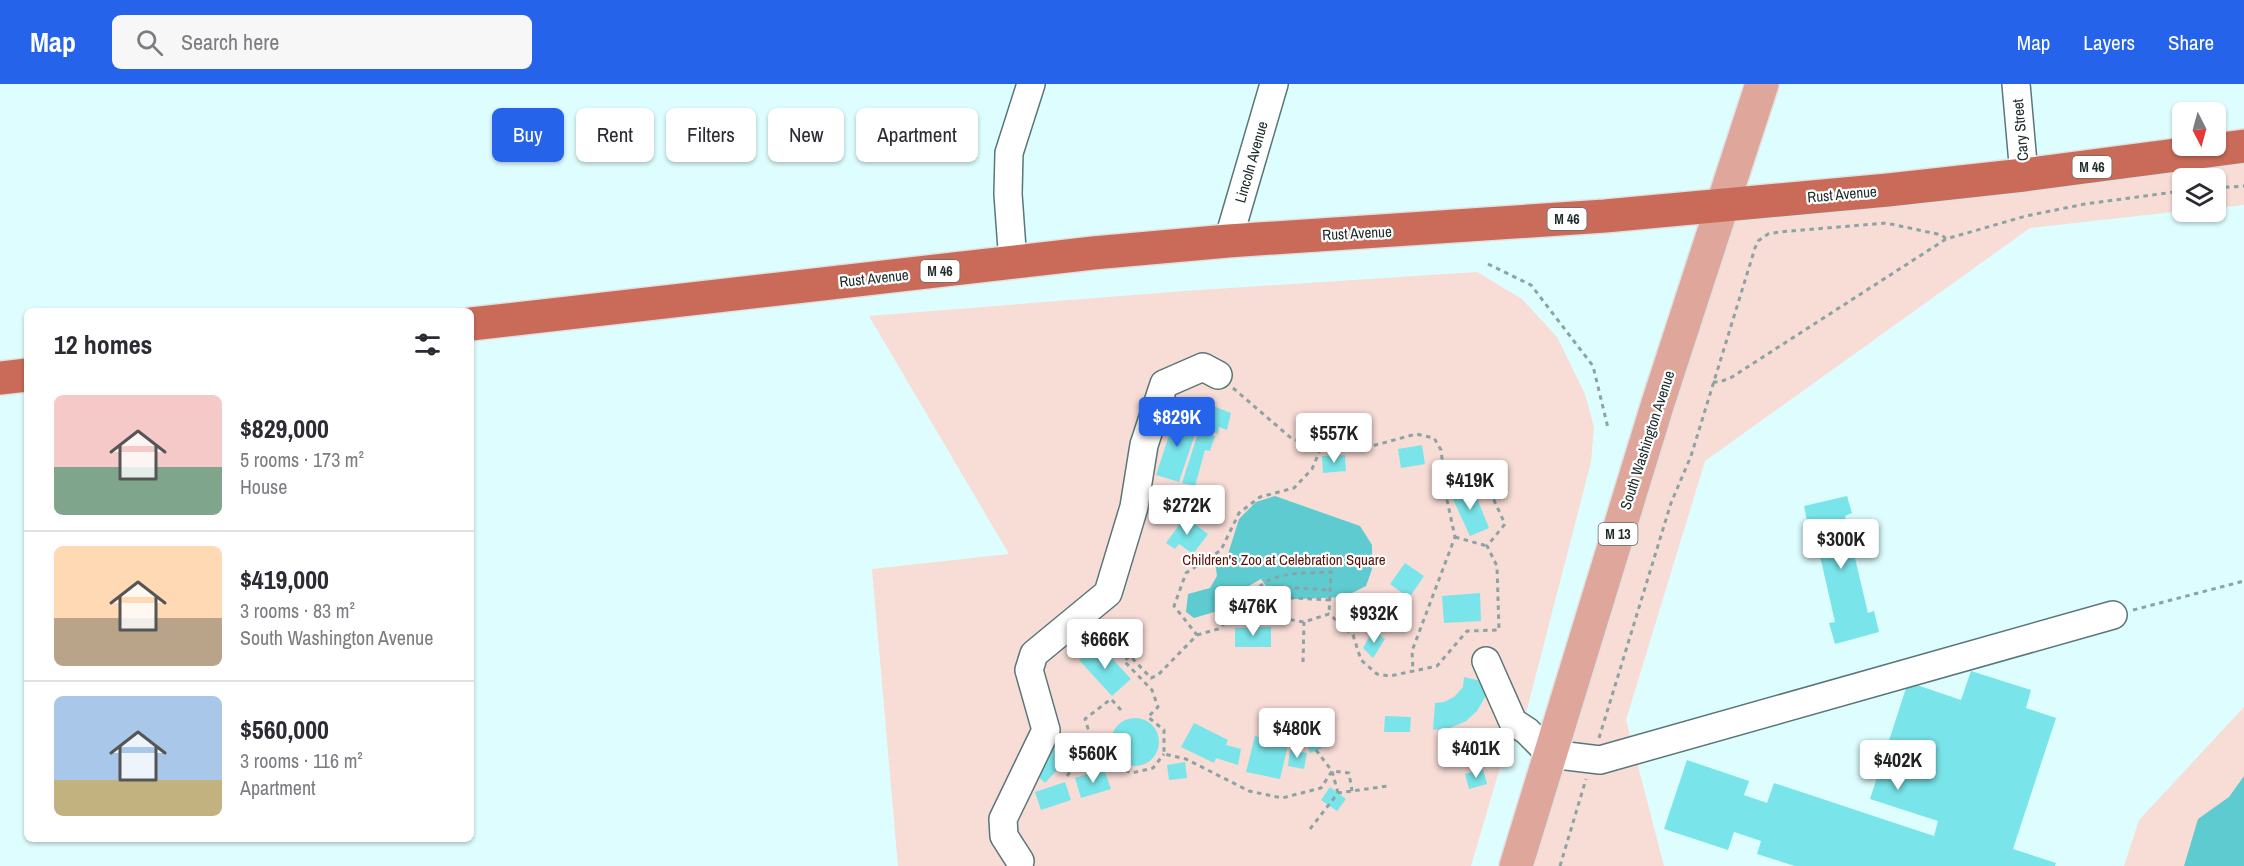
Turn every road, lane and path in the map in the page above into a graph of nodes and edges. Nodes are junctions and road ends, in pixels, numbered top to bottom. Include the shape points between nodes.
1 (1031, 84) edge
2 (1274, 84) edge
3 (1762, 84) edge
4 (2016, 84) edge
5 (2244, 146) edge
6 (2024, 175) junction
7 (2244, 186) edge
8 (2226, 187) edge
9 (2172, 192) edge
10 (1724, 204) junction
11 (1946, 239) junction
12 (1228, 241) junction
13 (1013, 263) junction
14 (1488, 264) dead end
15 (474, 324) edge
16 (24, 375) edge
17 (1218, 375) joint
18 (0, 378) edge
19 (1713, 382) junction
20 (1608, 428) dead end
21 (1320, 450) junction
22 (1444, 476) junction
23 (1455, 537) junction
24 (1487, 546) junction
25 (2244, 580) edge
26 (1330, 590) junction
27 (1330, 600) junction
28 (1250, 602) junction
29 (1329, 614) junction
30 (2113, 615) joint
31 (1304, 622) junction
32 (1197, 635) junction
33 (1486, 661) dead end
34 (1303, 663) dead end
35 (1413, 671) junction
36 (1121, 710) dead end
37 (1316, 750) dead end
38 (1164, 754) junction
39 (1550, 754) junction
40 (1103, 756) junction
41 (1592, 759) junction
42 (1332, 771) junction
43 (1066, 776) dead end
44 (1388, 786) dead end
45 (1352, 791) junction
46 (1338, 793) junction
47 (1311, 828) dead end
48 (1020, 861) dead end
49 (1515, 866) edge
50 (1560, 866) edge

1 - 13 street via 1009,153
2 - 12 street, Lincoln Avenue
3 - 10 main road, South Washington Avenue / M 13
4 - 6 street, Cary Street
5 - 6 highway, Rust Avenue / M 46
6 - 10 highway, Rust Avenue / M 46
7 - 8 path
9 - 11 path via 2026,216
10 - 12 highway, Rust Avenue / M 46 via 1474,226
10 - 39 main road, South Washington Avenue / M 13
11 - 19 path via 1732,377
11 - 19 path via 1886,224 1768,234 1755,248
12 - 13 highway, Rust Avenue / M 46
13 - 15 highway, Rust Avenue / M 46
14 - 20 path via 1531,285 1593,366
16 - 18 highway
17 - 21 path via 1291,438
17 - 48 street via 1203,366 1164,384 1144,445 1134,507 1107,593 1034,654 1029,670 1046,730 1003,819 1005,836
19 - 41 path via 1691,456 1671,503
21 - 22 path via 1372,446 1416,434 1434,438 1441,450
21 - 32 path via 1312,469 1294,488 1260,497 1239,513 1221,550 1186,573 1173,606
22 - 23 path
22 - 24 path via 1486,483 1505,524
23 - 24 path
23 - 35 path via 1412,651
24 - 35 path via 1497,566 1499,630 1467,631 1437,666
25 - 30 path
26 - 27 path
26 - 27 path via 1278,587 1276,597
26 - 28 path via 1331,572 1274,576 1253,592
27 - 29 path
28 - 31 path via 1281,618
28 - 32 path via 1218,629
29 - 31 path
29 - 35 path via 1353,634 1362,660 1377,674 1390,676
30 - 41 street via 1600,760
31 - 34 path
32 - 38 path via 1151,678 1130,656 1124,661 1152,690 1158,707 1148,717 1164,730
33 - 39 street via 1513,722 1527,730
36 - 40 path via 1111,699 1085,719 1094,748
37 - 42 path
38 - 40 path via 1153,768 1132,773
38 - 42 path via 1186,759 1249,791 1282,798 1322,788
39 - 41 street
39 - 49 main road, South Washington Avenue / M 13
40 - 43 path via 1075,765
41 - 50 path
42 - 45 path via 1349,773
42 - 46 path
44 - 45 path
45 - 46 path
46 - 47 path

